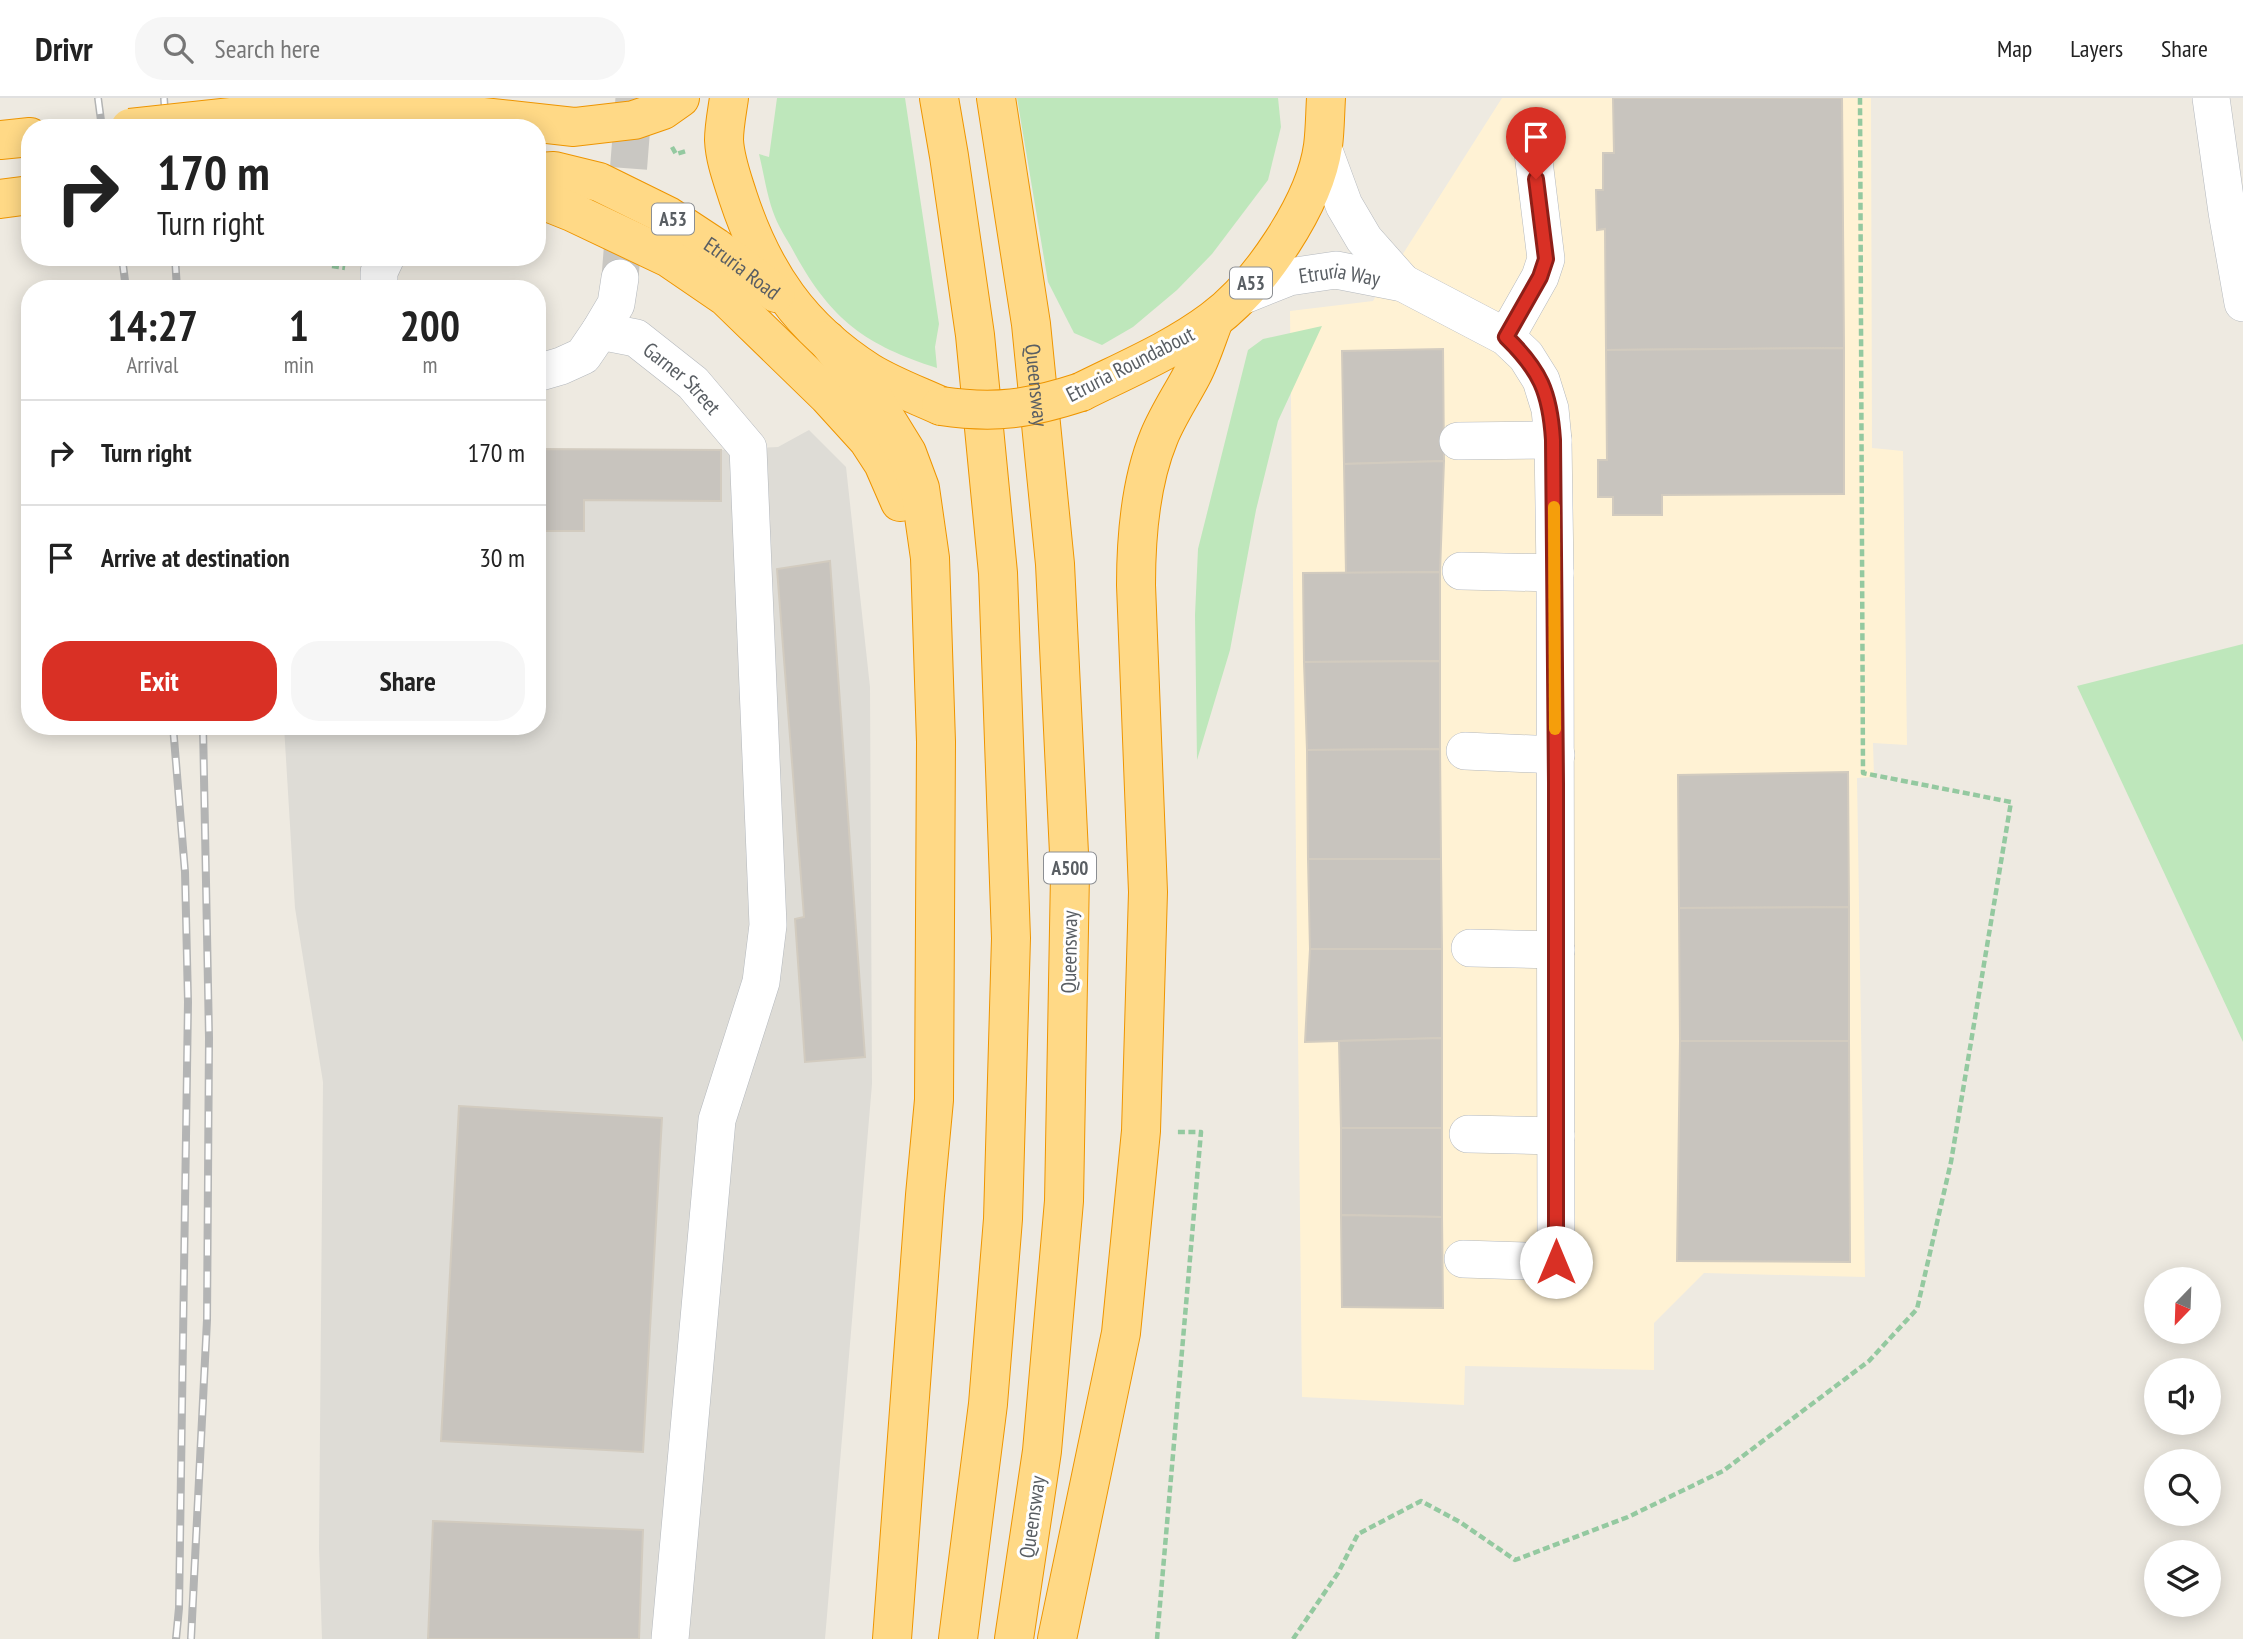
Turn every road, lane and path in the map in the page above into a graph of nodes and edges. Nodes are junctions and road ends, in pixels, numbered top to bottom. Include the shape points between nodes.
1 (680, 98) edge
2 (729, 98) edge
3 (939, 98) edge
4 (996, 98) edge
5 (1326, 98) edge
6 (1860, 98) edge
7 (2211, 98) edge
8 (213, 119) edge
9 (501, 119) edge
10 (546, 124) edge
11 (21, 138) edge
12 (0, 140) edge
13 (1323, 148) junction
14 (1533, 153) dead end
15 (546, 171) edge
16 (21, 196) edge
17 (0, 199) edge
18 (546, 202) edge
19 (2235, 211) edge
20 (620, 278) tunnel mouth
21 (1403, 283) junction
22 (2243, 303) edge
23 (791, 305) junction
24 (1226, 308) junction
25 (600, 331) junction
26 (1506, 337) junction
27 (827, 340) junction
28 (546, 370) edge
29 (1553, 440) junction
30 (1458, 441) dead end
31 (908, 489) junction
32 (1461, 571) dead end
33 (1555, 573) junction
34 (1465, 751) dead end
35 (1556, 755) junction
36 (1470, 948) dead end
37 (1556, 950) junction
38 (1142, 1131) junction
39 (1468, 1134) dead end
40 (1556, 1136) junction
41 (1463, 1259) dead end
42 (670, 1639) edge
43 (892, 1639) edge
44 (958, 1639) edge
45 (1014, 1639) edge
46 (1057, 1639) edge
47 (1157, 1639) edge
48 (1293, 1639) edge

1 - 10 highway, bridge via 634,120 574,127
2 - 23 highway, Etruria Roundabout / A53 via 724,138 727,164 763,260
3 - 44 highway via 975,335 998,573 1011,938 1003,1219 988,1404
4 - 45 highway, Queensway / A500 via 1031,324 1054,550 1070,874 1064,1201 1042,1451
5 - 13 highway, Etruria Roundabout / A53
6 - 48 path via 1863,774 2011,802 1951,1162 1917,1309 1869,1361 1723,1471 1628,1517 1516,1560 1421,1501 1368,1528 1358,1534 1338,1573
7 - 19 street
8 - 9 highway, bridge via 258,114 438,112
11 - 12 highway
13 - 21 street, Etruria Way via 1344,205 1364,239
13 - 24 highway, Etruria Roundabout / A53 via 1312,186 1270,261
14 - 26 street via 1546,259
15 - 23 highway, Etruria Road / A53 via 599,183 668,216
16 - 17 highway
18 - 31 highway via 668,258 726,297 828,396
19 - 22 street
20 - 25 street via 616,304
21 - 24 street, Etruria Way via 1336,270 1289,277
21 - 26 street, Etruria Way
23 - 27 highway, Etruria Roundabout / A53
24 - 27 highway, Etruria Roundabout / A53, bridge via 1164,351 1081,393 1008,409 941,406 869,372
24 - 38 highway via 1159,436 1147,471 1136,557 1148,892
25 - 28 street via 583,356
25 - 42 street, Garner Street via 636,338 693,383 748,448 768,925 761,982 717,1119
26 - 29 street, Etruria Way via 1526,356 1541,380
27 - 31 highway via 898,435 911,462
29 - 30 street
29 - 33 street, Etruria Way
31 - 43 highway via 933,651 934,1100
32 - 33 street
33 - 35 street, Etruria Way
34 - 35 street
35 - 37 street, Etruria Way
36 - 37 street
37 - 40 street, Etruria Way
38 - 46 highway via 1121,1333
38 - 47 path via 1201,1132
39 - 40 street
40 - 41 street, Etruria Way via 1556,1262

